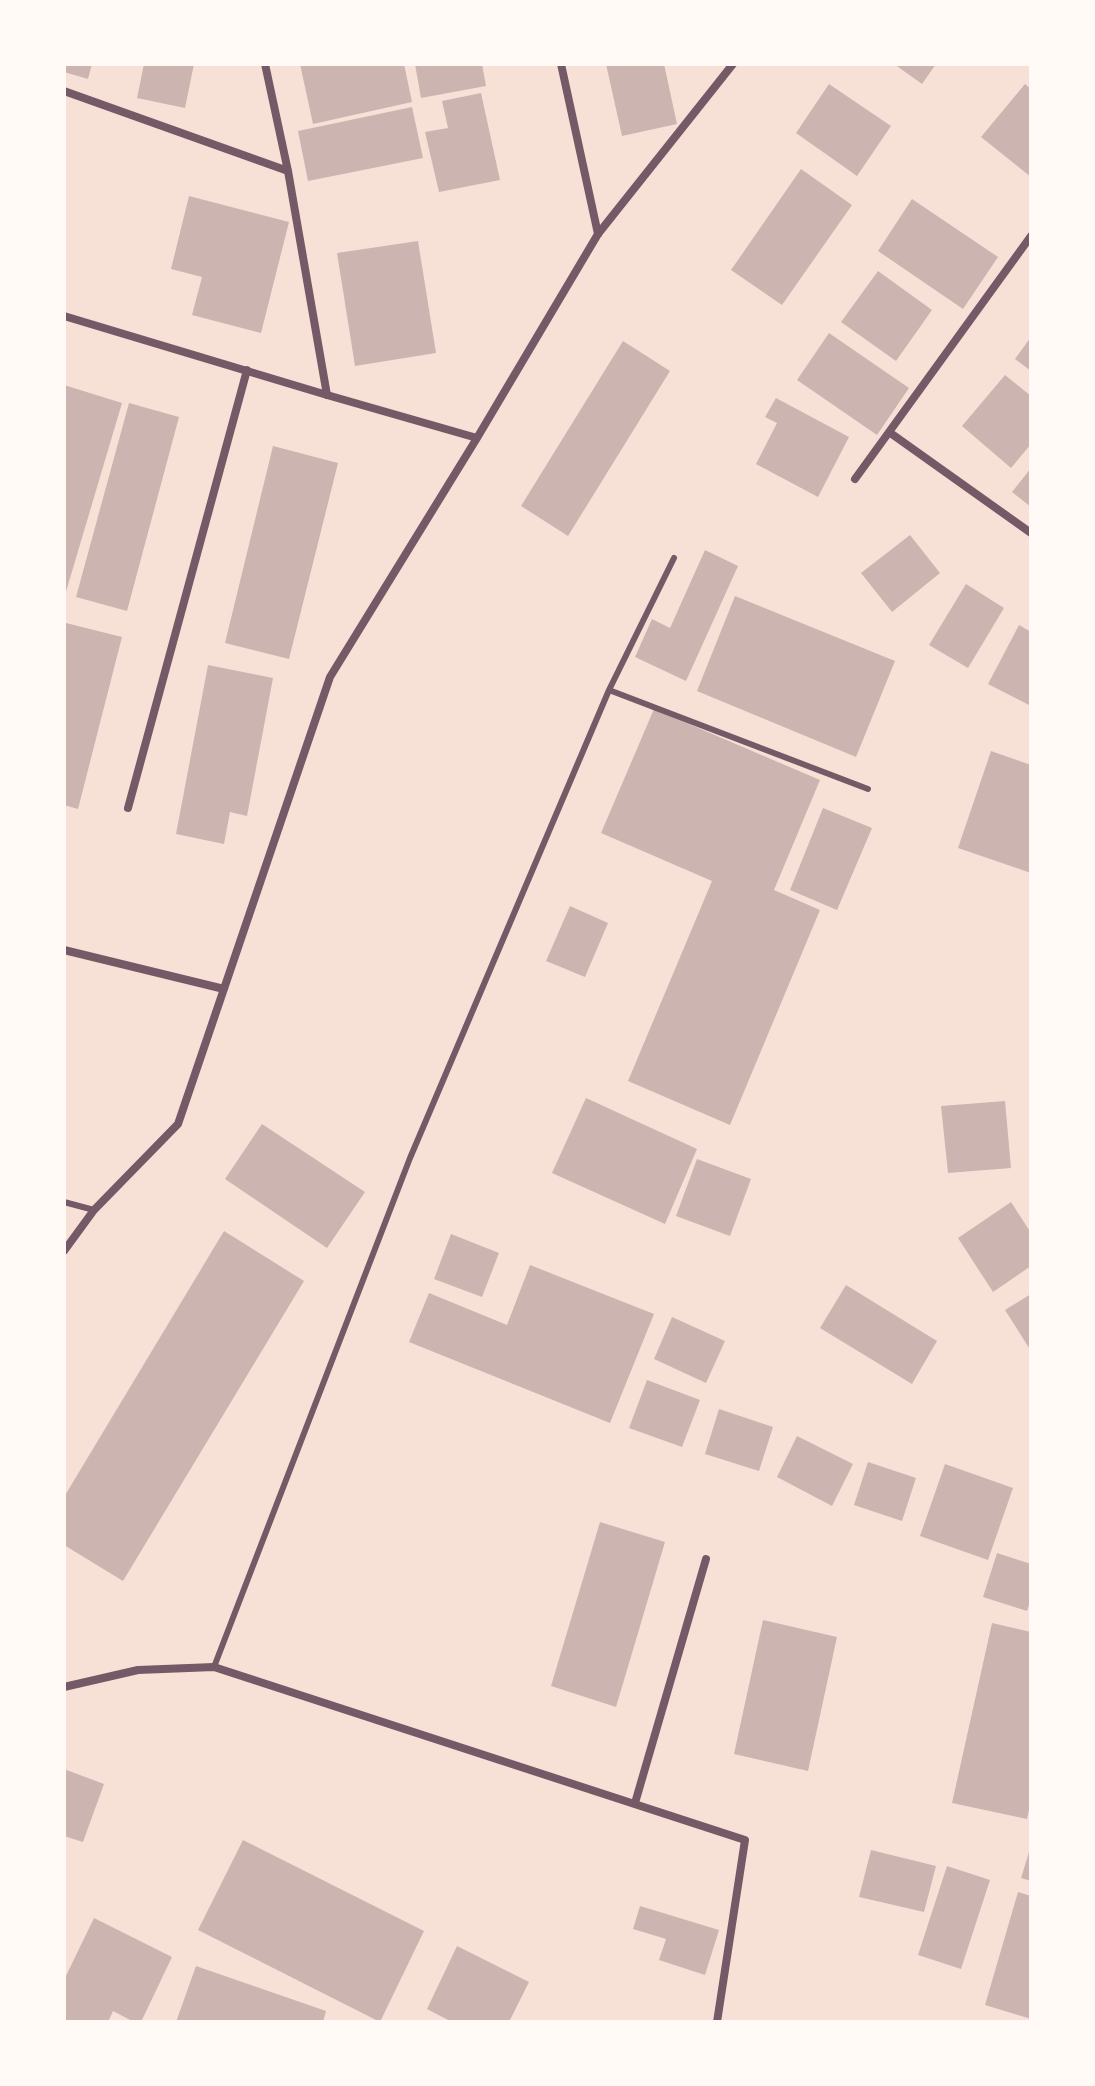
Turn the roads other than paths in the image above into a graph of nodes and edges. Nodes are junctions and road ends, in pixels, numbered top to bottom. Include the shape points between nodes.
1 (265, 64) edge
2 (561, 64) edge
3 (733, 64) edge
4 (64, 91) edge
5 (288, 171) junction
6 (598, 234) junction
7 (1031, 236) edge
8 (64, 316) edge
9 (247, 370) junction
10 (327, 395) junction
11 (889, 432) junction
12 (477, 438) junction
13 (855, 479) dead end
14 (1031, 533) edge
15 (674, 558) dead end
16 (609, 690) junction
17 (868, 789) dead end
18 (128, 808) dead end
19 (64, 950) edge
20 (224, 989) junction
21 (64, 1202) edge
22 (94, 1210) junction
23 (64, 1251) edge
24 (706, 1559) dead end
25 (214, 1667) junction
26 (64, 1687) edge
27 (635, 1803) junction
28 (717, 2022) edge

1 - 5 street
2 - 6 street
3 - 6 street
4 - 5 street
5 - 10 street
6 - 12 street
7 - 11 street
8 - 9 street
9 - 10 street
9 - 18 street
10 - 12 street
11 - 13 street
11 - 14 street
12 - 20 street via 330,677
15 - 16 lane
16 - 17 lane
16 - 25 lane via 410,1158
19 - 20 street
20 - 22 street via 178,1124
21 - 22 lane
22 - 23 street
24 - 27 street
25 - 26 street via 138,1670
25 - 27 street
27 - 28 street via 745,1840

